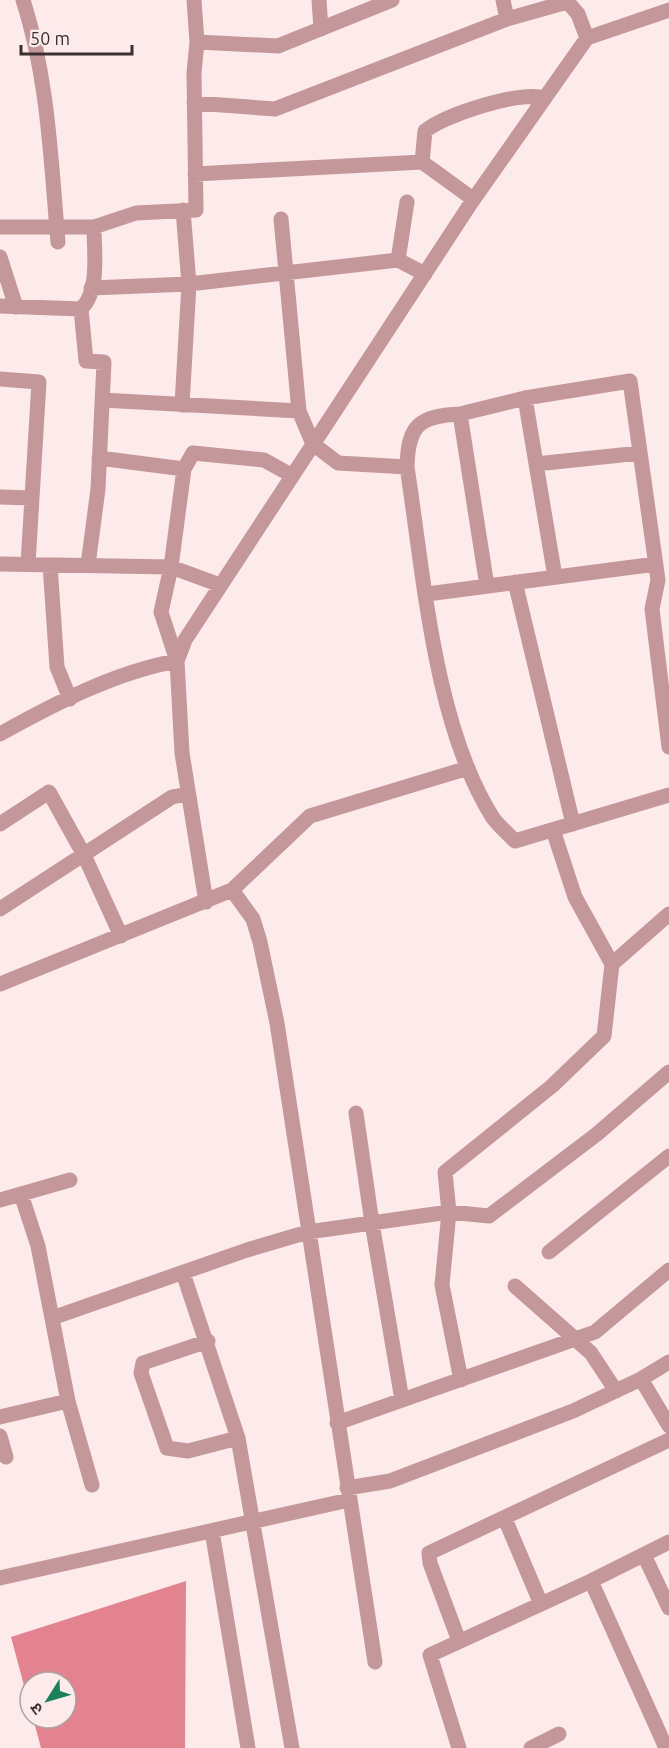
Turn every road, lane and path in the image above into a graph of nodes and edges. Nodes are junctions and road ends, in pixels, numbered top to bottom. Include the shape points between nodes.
1 (22, 0) edge
2 (194, 0) edge
3 (319, 0) edge
4 (391, 0) edge
5 (503, 0) edge
6 (566, 1) edge
7 (669, 10) edge
8 (507, 19) junction
9 (321, 29) junction
10 (587, 38) junction
11 (196, 42) junction
12 (545, 98) junction
13 (194, 103) junction
14 (422, 162) junction
15 (195, 174) junction
16 (473, 200) junction
17 (406, 202) dead end
18 (183, 210) junction
19 (281, 219) dead end
20 (0, 227) edge
21 (57, 227) junction
22 (94, 227) junction
23 (58, 242) dead end
24 (0, 257) edge
25 (398, 260) junction
26 (287, 273) junction
27 (425, 274) junction
28 (189, 284) junction
29 (91, 288) junction
30 (0, 306) edge
31 (16, 307) junction
32 (81, 309) junction
33 (0, 379) edge
34 (525, 398) junction
35 (102, 400) junction
36 (182, 405) junction
37 (299, 411) junction
38 (460, 414) junction
39 (313, 444) junction
40 (640, 453) junction
41 (99, 458) junction
42 (536, 464) junction
43 (407, 468) junction
44 (184, 469) junction
45 (291, 475) junction
46 (0, 497) edge
47 (32, 498) junction
48 (0, 564) edge
49 (27, 564) junction
50 (656, 564) junction
51 (50, 565) junction
52 (88, 565) junction
53 (171, 567) junction
54 (555, 577) junction
55 (663, 578) edge
56 (515, 582) junction
57 (220, 585) junction
58 (487, 586) junction
59 (427, 594) junction
60 (177, 661) junction
61 (70, 699) junction
62 (0, 734) edge
63 (669, 747) edge
64 (468, 768) junction
65 (188, 794) junction
66 (669, 795) edge
67 (0, 824) edge
68 (573, 824) junction
69 (553, 830) junction
70 (84, 855) junction
71 (232, 890) junction
72 (206, 902) junction
73 (0, 909) edge
74 (669, 914) edge
75 (121, 936) junction
76 (612, 964) junction
77 (0, 984) edge
78 (669, 1072) edge
79 (356, 1113) dead end
80 (669, 1156) edge
81 (70, 1180) dead end
82 (21, 1194) junction
83 (0, 1200) edge
84 (448, 1212) junction
85 (372, 1223) junction
86 (308, 1232) junction
87 (549, 1252) dead end
88 (669, 1270) edge
89 (183, 1273) junction
90 (515, 1286) dead end
91 (52, 1318) junction
92 (576, 1338) junction
93 (208, 1341) junction
94 (669, 1362) edge
95 (641, 1379) junction
96 (461, 1380) junction
97 (615, 1391) junction
98 (402, 1400) junction
99 (68, 1401) junction
100 (0, 1417) edge
101 (337, 1423) junction
102 (669, 1426) edge
103 (0, 1436) edge
104 (238, 1438) junction
105 (669, 1440) edge
106 (6, 1457) dead end
107 (92, 1485) dead end
108 (348, 1494) junction
109 (505, 1519) junction
110 (255, 1521) junction
111 (212, 1531) junction
112 (669, 1542) edge
113 (644, 1555) junction
114 (0, 1578) edge
115 (591, 1581) junction
116 (541, 1604) junction
117 (669, 1608) edge
118 (459, 1641) junction
119 (375, 1662) dead end
120 (558, 1734) dead end
121 (248, 1748) edge
122 (292, 1748) edge
123 (459, 1748) edge
124 (531, 1748) edge
125 (666, 1748) edge

1 - 21 street via 43,79
2 - 11 street
3 - 9 street
4 - 9 street
5 - 8 street
6 - 8 street
6 - 10 street via 578,14
7 - 10 street
8 - 13 street via 275,109
9 - 11 street via 278,46
10 - 12 street
11 - 13 street
12 - 14 street via 500,102 434,124 425,131
12 - 16 street
13 - 15 street
14 - 15 street
14 - 16 street
15 - 18 street via 196,210
16 - 27 street
17 - 25 street
18 - 22 street via 136,213
18 - 28 street
19 - 26 street
20 - 21 street
21 - 22 street
21 - 23 street
22 - 29 street
24 - 31 street
25 - 26 street
25 - 27 street
26 - 28 street
26 - 37 street
27 - 39 street
28 - 29 street
28 - 36 street
29 - 32 street via 88,303
30 - 31 street
31 - 32 street
32 - 35 street via 86,361 104,362
33 - 47 street via 39,382
34 - 38 street
34 - 40 street via 630,381
34 - 42 street
35 - 36 street
35 - 41 street
36 - 37 street
37 - 39 street
38 - 43 street via 432,416 416,427 407,447
38 - 58 street
39 - 43 street via 338,463
39 - 45 street
40 - 42 street
40 - 50 street
41 - 44 street
41 - 52 street
42 - 54 street
43 - 59 street
44 - 45 street via 193,453 264,460
44 - 53 street
45 - 57 street
46 - 47 street
47 - 49 street
48 - 49 street
49 - 51 street
50 - 54 street
50 - 55 street
51 - 52 street
51 - 61 street via 57,668
52 - 53 street
53 - 57 street
53 - 60 street via 161,612
54 - 56 street
55 - 63 street via 652,609
56 - 58 street
56 - 68 street
57 - 60 street via 185,640
58 - 59 street
59 - 64 street via 441,683
60 - 61 street via 154,665
60 - 65 street
61 - 62 street
64 - 69 street via 494,819 515,841
64 - 71 street via 310,816
65 - 70 street via 172,797
65 - 72 street
66 - 68 street
67 - 70 street via 49,792
68 - 69 street
69 - 76 street via 575,897
70 - 73 street
70 - 75 street
71 - 72 street
71 - 86 street via 252,919 260,942 277,1023
72 - 75 street
74 - 76 street
75 - 77 street
76 - 84 street via 604,1036 552,1086 448,1168 444,1180
78 - 84 street via 597,1134 489,1216
79 - 85 street
80 - 87 street
81 - 82 street
82 - 83 street
82 - 91 street via 38,1246
84 - 85 street
84 - 96 street via 442,1285
85 - 86 street
85 - 98 street
86 - 89 street
86 - 101 street
88 - 92 street via 595,1332
89 - 91 street
89 - 93 street
90 - 92 street
91 - 99 street
92 - 96 street
92 - 97 street via 591,1353
93 - 104 street
93 - 104 street via 143,1363 141,1373 167,1448 188,1451
94 - 95 street
95 - 97 street
95 - 102 street
96 - 98 street
97 - 108 street via 573,1411
98 - 101 street
99 - 100 street
99 - 107 street
101 - 108 street
103 - 106 street
104 - 110 street
105 - 109 street
108 - 110 street
108 - 119 street
109 - 116 street
109 - 118 street via 429,1553
110 - 111 street
110 - 122 street
111 - 114 street
111 - 121 street
112 - 113 street
113 - 115 street
113 - 117 street
115 - 116 street
115 - 125 street
116 - 118 street
118 - 123 street via 430,1654
120 - 124 street

